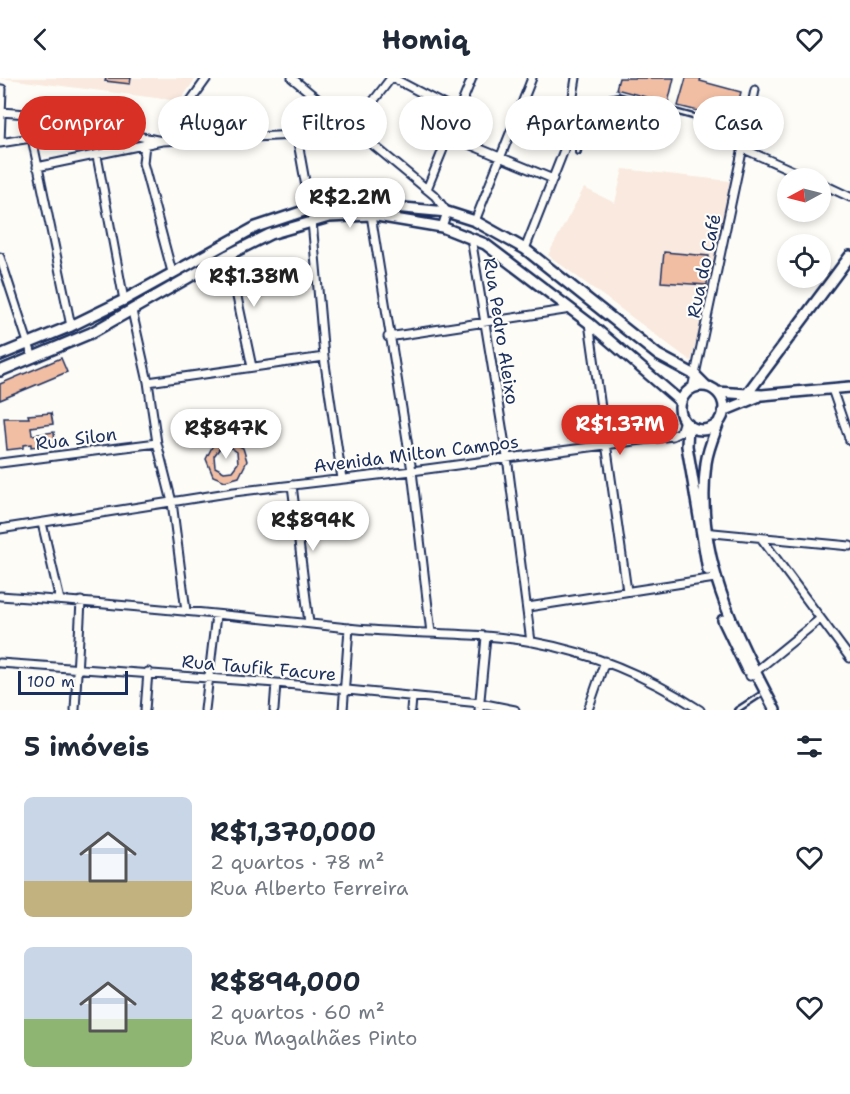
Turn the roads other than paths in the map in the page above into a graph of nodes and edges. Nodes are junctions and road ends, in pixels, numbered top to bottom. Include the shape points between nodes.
1 (207, 78) edge
2 (292, 78) edge
3 (392, 78) edge
4 (472, 78) edge
5 (532, 78) edge
6 (576, 78) edge
7 (2, 90) dead end
8 (755, 90) dead end
9 (194, 96) edge
10 (313, 96) edge
11 (378, 96) edge
12 (427, 96) edge
13 (465, 96) edge
14 (754, 96) edge
15 (1, 112) edge
16 (18, 113) edge
17 (693, 116) edge
18 (18, 140) edge
19 (0, 143) edge
20 (33, 150) edge
21 (120, 150) edge
22 (144, 150) edge
23 (299, 150) edge
24 (378, 150) edge
25 (443, 150) edge
26 (488, 150) edge
27 (744, 150) edge
28 (746, 150) edge
29 (578, 152) dead end
30 (499, 154) junction
31 (96, 156) junction
32 (37, 167) junction
33 (787, 168) edge
34 (553, 179) junction
35 (831, 188) edge
36 (427, 189) junction
37 (850, 197) edge
38 (310, 209) junction
39 (447, 212) junction
40 (371, 215) junction
41 (312, 221) junction
42 (475, 221) junction
43 (442, 227) junction
44 (471, 238) junction
45 (525, 249) junction
46 (228, 255) junction
47 (850, 256) edge
48 (0, 257) edge
49 (172, 272) junction
50 (124, 300) junction
51 (571, 309) junction
52 (132, 311) junction
53 (83, 320) junction
54 (484, 323) junction
55 (589, 323) junction
56 (71, 326) junction
57 (91, 333) junction
58 (388, 337) junction
59 (28, 345) junction
60 (0, 355) edge
61 (324, 357) junction
62 (33, 358) junction
63 (252, 367) junction
64 (0, 371) edge
65 (694, 375) junction
66 (148, 382) junction
67 (706, 386) junction
68 (850, 387) edge
69 (692, 388) junction
70 (832, 389) junction
71 (717, 392) junction
72 (747, 394) junction
73 (762, 395) junction
74 (681, 402) junction
75 (722, 415) junction
76 (686, 422) junction
77 (850, 441) edge
78 (157, 444) junction
79 (606, 444) junction
80 (507, 457) junction
81 (0, 464) edge
82 (412, 471) junction
83 (342, 479) junction
84 (292, 485) junction
85 (172, 502) junction
86 (42, 523) junction
87 (0, 529) edge
88 (704, 532) junction
89 (762, 538) junction
90 (850, 546) edge
91 (712, 579) junction
92 (627, 591) junction
93 (0, 596) edge
94 (60, 600) junction
95 (81, 601) junction
96 (528, 607) junction
97 (186, 611) junction
98 (216, 615) junction
99 (820, 619) junction
100 (309, 623) junction
101 (349, 628) junction
102 (431, 633) junction
103 (486, 637) junction
104 (531, 642) junction
105 (847, 647) edge
106 (850, 658) edge
107 (605, 661) junction
108 (0, 663) edge
109 (80, 666) junction
110 (148, 672) junction
111 (753, 675) junction
112 (208, 679) junction
113 (276, 683) junction
114 (344, 691) junction
115 (760, 695) junction
116 (412, 698) junction
117 (480, 707) edge
118 (75, 710) edge
119 (145, 710) edge
120 (205, 710) edge
121 (274, 710) edge
122 (343, 710) edge
123 (411, 710) edge
124 (515, 710) edge
125 (588, 710) edge
126 (700, 710) edge
127 (737, 710) edge
128 (768, 710) edge
129 (775, 710) edge

1 - 9 street
2 - 10 street
3 - 11 street
3 - 12 street
4 - 13 street
5 - 30 street
6 - 34 street via 564,150
7 - 15 street
8 - 14 street, Rua do Café
15 - 16 street
15 - 19 street
17 - 29 lane via 618,96 608,98 594,104 586,114
18 - 19 street
20 - 32 street
21 - 31 street
22 - 49 street via 143,163
23 - 38 street
24 - 36 street
25 - 36 street
26 - 30 street
27 - 65 street, Rua do Café
28 - 33 street
30 - 34 street
30 - 42 street
31 - 32 street
31 - 50 street
32 - 56 street
34 - 45 street
35 - 37 street
36 - 39 street
38 - 39 main road via 361,204
38 - 49 main road via 256,227
39 - 42 main road
39 - 43 street
40 - 41 main road
40 - 43 main road
40 - 58 street
41 - 46 main road via 270,234
41 - 61 street
42 - 45 main road
43 - 44 main road
44 - 51 main road via 498,252
44 - 54 street, Rua Pedro Aleixo
45 - 65 main road via 658,355
46 - 52 main road
46 - 63 street
47 - 72 main road
48 - 59 street
49 - 50 main road
50 - 53 main road
51 - 54 street
51 - 55 main road
52 - 57 main road
52 - 66 street
53 - 56 main road
53 - 57 main road
54 - 58 street
54 - 80 street, Rua Pedro Aleixo
55 - 74 main road
55 - 79 street
56 - 59 main road
57 - 62 main road
58 - 82 street
59 - 60 main road
59 - 62 street
61 - 63 street
61 - 83 street
62 - 64 main road
63 - 66 street
65 - 67 main road
65 - 69 street, Rua do Café
66 - 78 street
67 - 69 main road
67 - 71 main road
68 - 70 main road
69 - 74 main road
70 - 73 main road
70 - 77 street
71 - 72 main road
71 - 75 main road
72 - 73 main road
73 - 75 main road
74 - 76 main road
75 - 76 main road via 716,425 702,429
75 - 88 main road via 706,462
76 - 79 street, Avenida Milton Campos via 672,436
76 - 88 main road
78 - 81 street, Rua Silon
78 - 85 street
79 - 80 street, Avenida Milton Campos
79 - 92 street
80 - 82 street, Avenida Milton Campos
80 - 96 street, Rua Pedro Aleixo
82 - 83 street, Avenida Milton Campos
82 - 102 street
83 - 84 street, Avenida Milton Campos
84 - 85 street, Avenida Milton Campos
84 - 100 street
85 - 86 street, Avenida Milton Campos
85 - 97 street
86 - 87 street, Avenida Milton Campos
86 - 94 street
88 - 89 street
88 - 91 main road
89 - 90 street
89 - 99 street
91 - 92 street
91 - 111 main road
92 - 96 street
93 - 94 street
94 - 95 street
95 - 97 street
95 - 109 street
96 - 104 street, Rua Pedro Aleixo
97 - 98 street
98 - 100 street
98 - 112 street
99 - 105 street
99 - 111 street
100 - 101 street
101 - 102 street
101 - 114 street
102 - 103 street
103 - 104 street
103 - 117 street
104 - 107 street
105 - 106 street
107 - 125 street
107 - 126 street via 673,692
108 - 109 street, Rua Taufik Facure
109 - 110 street, Rua Taufik Facure
109 - 118 street
110 - 112 street, Rua Taufik Facure
110 - 119 street
111 - 115 main road
111 - 129 main road
112 - 113 street, Rua Taufik Facure
112 - 120 street
113 - 114 street, Rua Taufik Facure
113 - 121 street
114 - 116 street, Rua Taufik Facure
114 - 122 street
115 - 127 lane
115 - 128 main road
116 - 117 street, Rua Taufik Facure
116 - 123 street
117 - 124 street, Rua Taufik Facure

